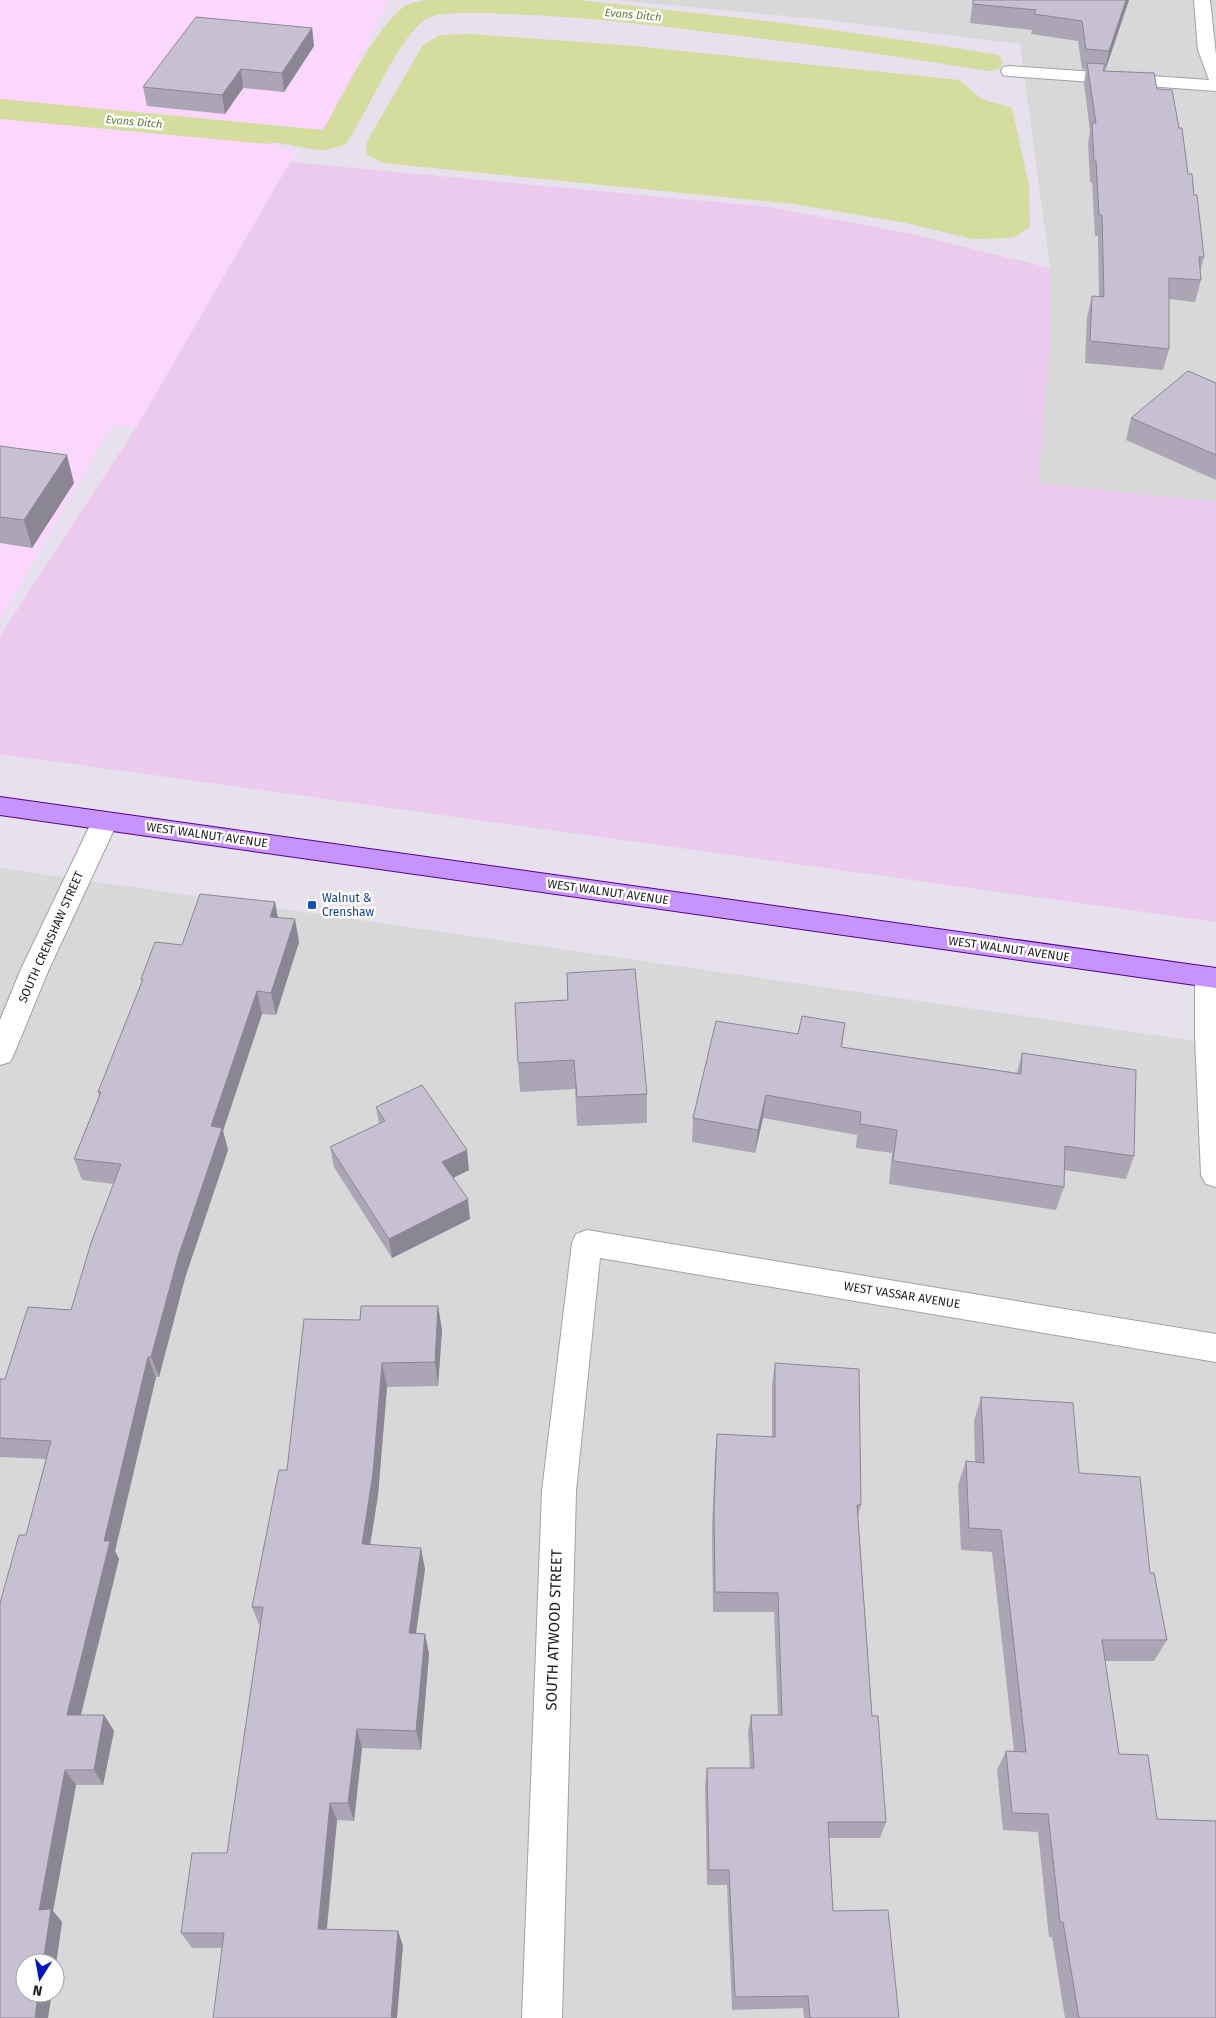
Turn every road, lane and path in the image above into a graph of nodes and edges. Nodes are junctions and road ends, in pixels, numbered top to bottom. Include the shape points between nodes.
1 (1202, 0) edge
2 (1009, 71) dead end
3 (1216, 79) edge
4 (1216, 86) edge
5 (0, 806) edge
6 (105, 821) junction
7 (1212, 977) edge
8 (0, 1054) edge
9 (1216, 1174) edge
10 (588, 1243) joint
11 (1216, 1348) edge
12 (542, 2018) edge

1 - 3 street via 1206,50
2 - 4 street
5 - 6 main road, WEST WALNUT AVENUE
6 - 7 main road, WEST WALNUT AVENUE
6 - 8 street, SOUTH CRENSHAW STREET via 35,968
7 - 9 street via 1209,1037
10 - 11 street, WEST VASSAR AVENUE
10 - 12 street, SOUTH ATWOOD STREET via 559,1491

